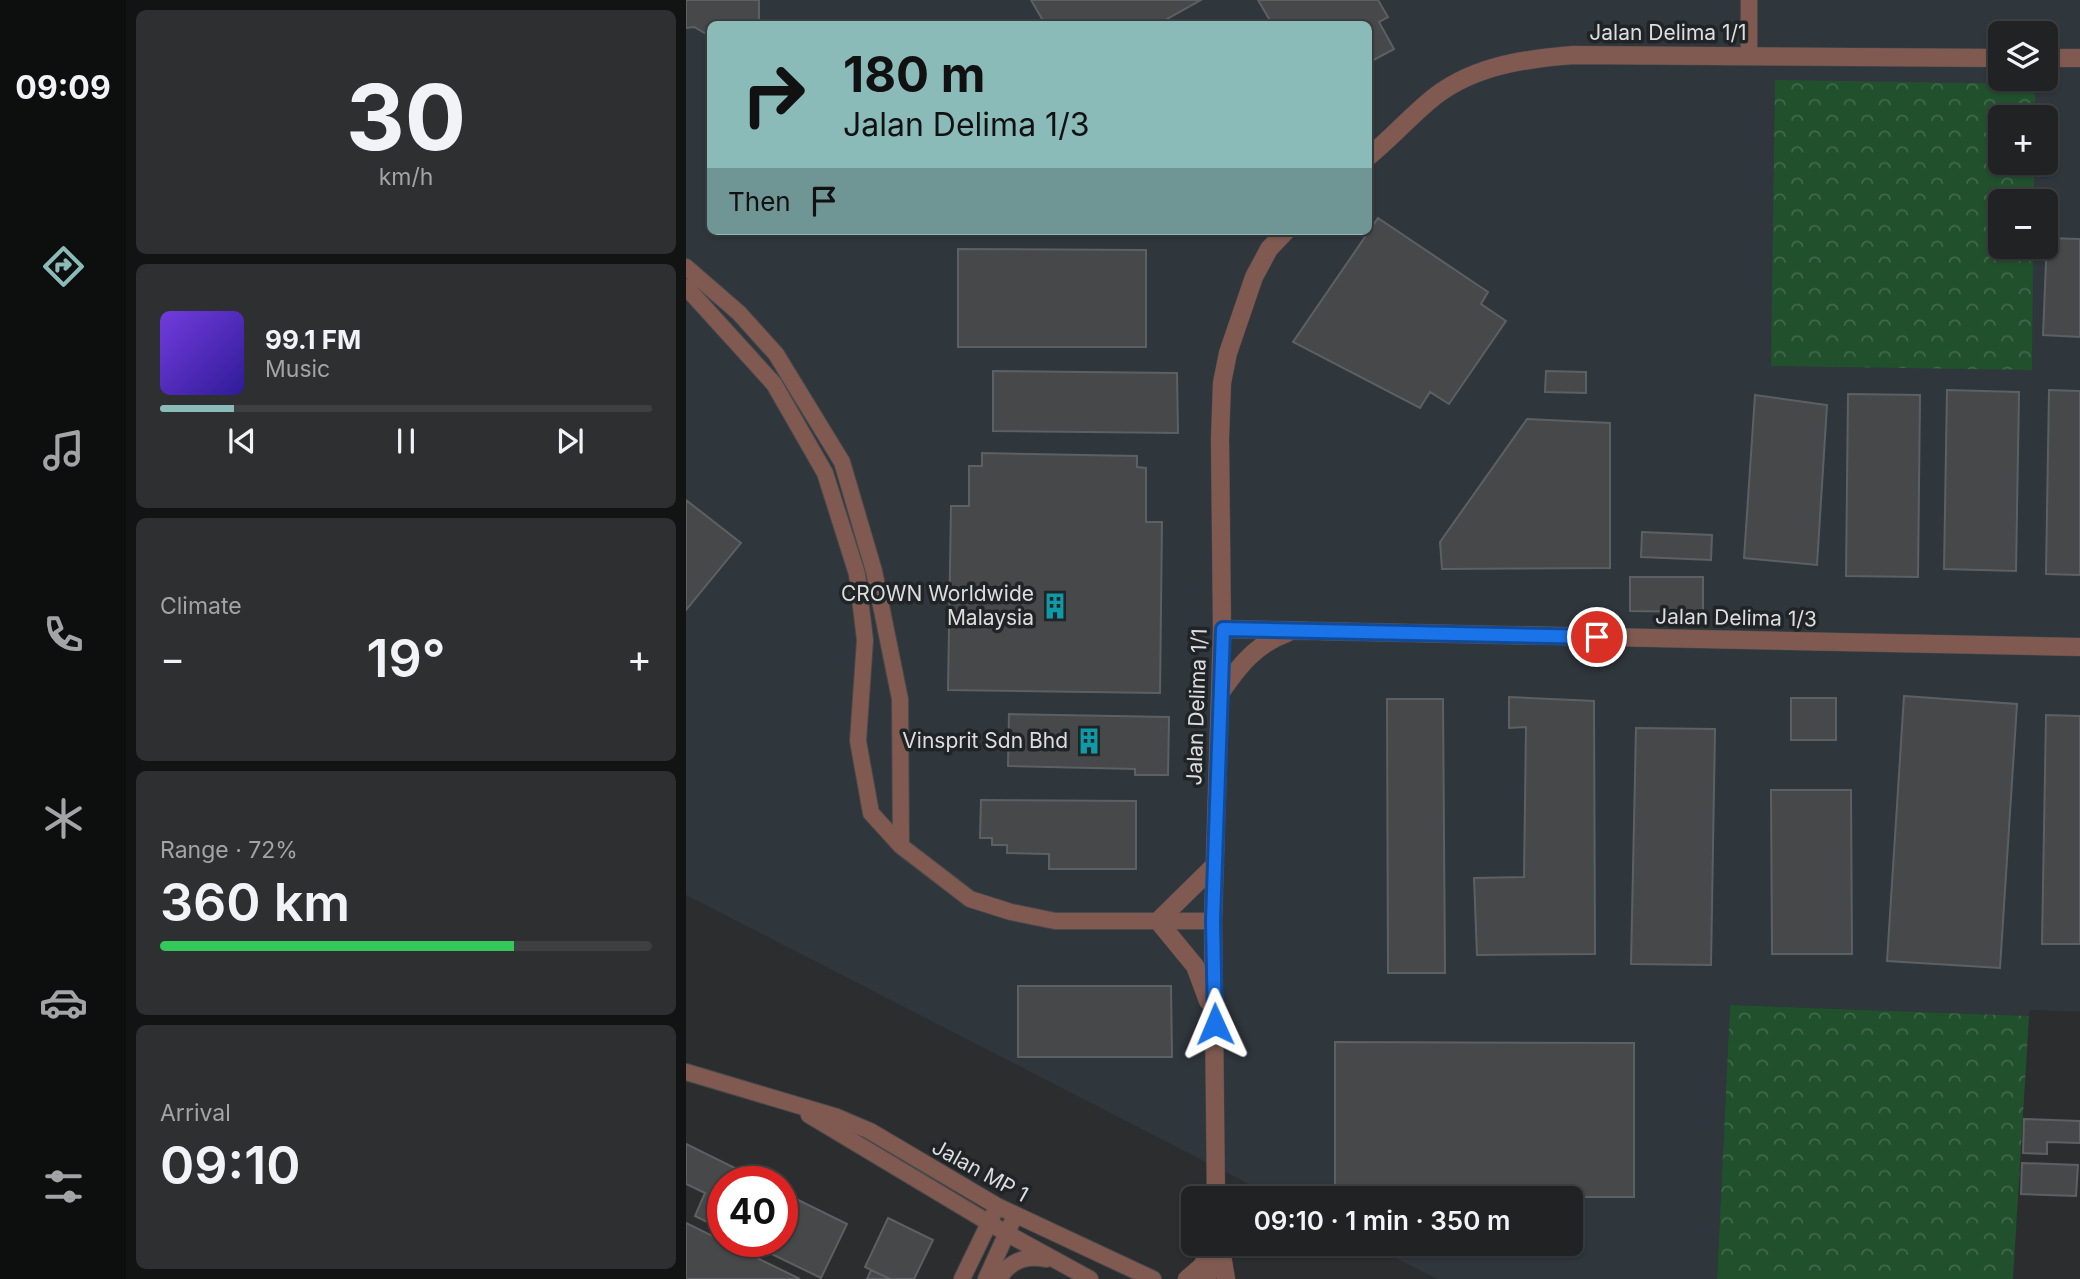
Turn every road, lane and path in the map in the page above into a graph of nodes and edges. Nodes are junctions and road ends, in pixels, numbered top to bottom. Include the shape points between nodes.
1 (1749, 0) edge
2 (1749, 56) junction
3 (1988, 58) edge
4 (2058, 58) edge
5 (2080, 58) edge
6 (1372, 153) edge
7 (1282, 235) edge
8 (686, 267) edge
9 (686, 287) edge
10 (1223, 629) junction
11 (1294, 631) junction
12 (2080, 648) edge
13 (1221, 693) junction
14 (901, 846) junction
15 (1215, 865) junction
16 (1158, 921) junction
17 (1213, 921) junction
18 (1215, 1024) junction
19 (686, 1072) edge
20 (786, 1101) junction
21 (1216, 1186) edge
22 (997, 1206) junction
23 (1015, 1216) junction
24 (989, 1223) junction
25 (1006, 1233) junction
26 (1208, 1256) edge
27 (1211, 1256) edge
28 (1216, 1256) edge
29 (1059, 1262) junction
30 (962, 1279) edge
31 (986, 1279) edge
32 (999, 1279) edge
33 (1090, 1279) edge
34 (1153, 1279) edge
35 (1187, 1279) edge
36 (1207, 1279) edge
37 (1226, 1279) edge

1 - 2 street
2 - 3 street, Jalan Delima 1/1
2 - 6 street, Jalan Delima 1/1 via 1573,55 1480,70 1430,100
4 - 5 street
7 - 10 street, Jalan Delima 1/1 via 1254,277 1222,383
8 - 14 street via 739,313 776,354 842,462 874,571 900,699
9 - 14 street via 774,384 825,473 857,574 865,640 858,741 871,813
10 - 11 street, Jalan Delima 1/3
10 - 13 street, Jalan Delima 1/1
11 - 12 street, Jalan Delima 1/3
11 - 13 street via 1269,639 1241,663
13 - 15 street, Jalan Delima 1/1
14 - 16 street via 970,899 1010,912 1055,920
15 - 16 street
15 - 17 street, Jalan Delima 1/1
16 - 17 street
16 - 18 street via 1195,966
17 - 18 street, Jalan Delima 1/1
18 - 21 street, Jalan Delima 1/1
19 - 20 street, Jalan MP 1
20 - 22 street, Jalan MP 1 via 870,1131
20 - 24 street, Jalan MP 1
22 - 23 street, Jalan MP 1
22 - 24 street
23 - 25 street
23 - 34 street, Jalan MP 1
24 - 25 street, Jalan MP 1
24 - 30 street
25 - 29 street, Jalan MP 1
25 - 31 street
26 - 35 street
27 - 36 street
28 - 37 street
29 - 32 street via 1027,1258 1006,1267
29 - 33 street, Jalan MP 1

